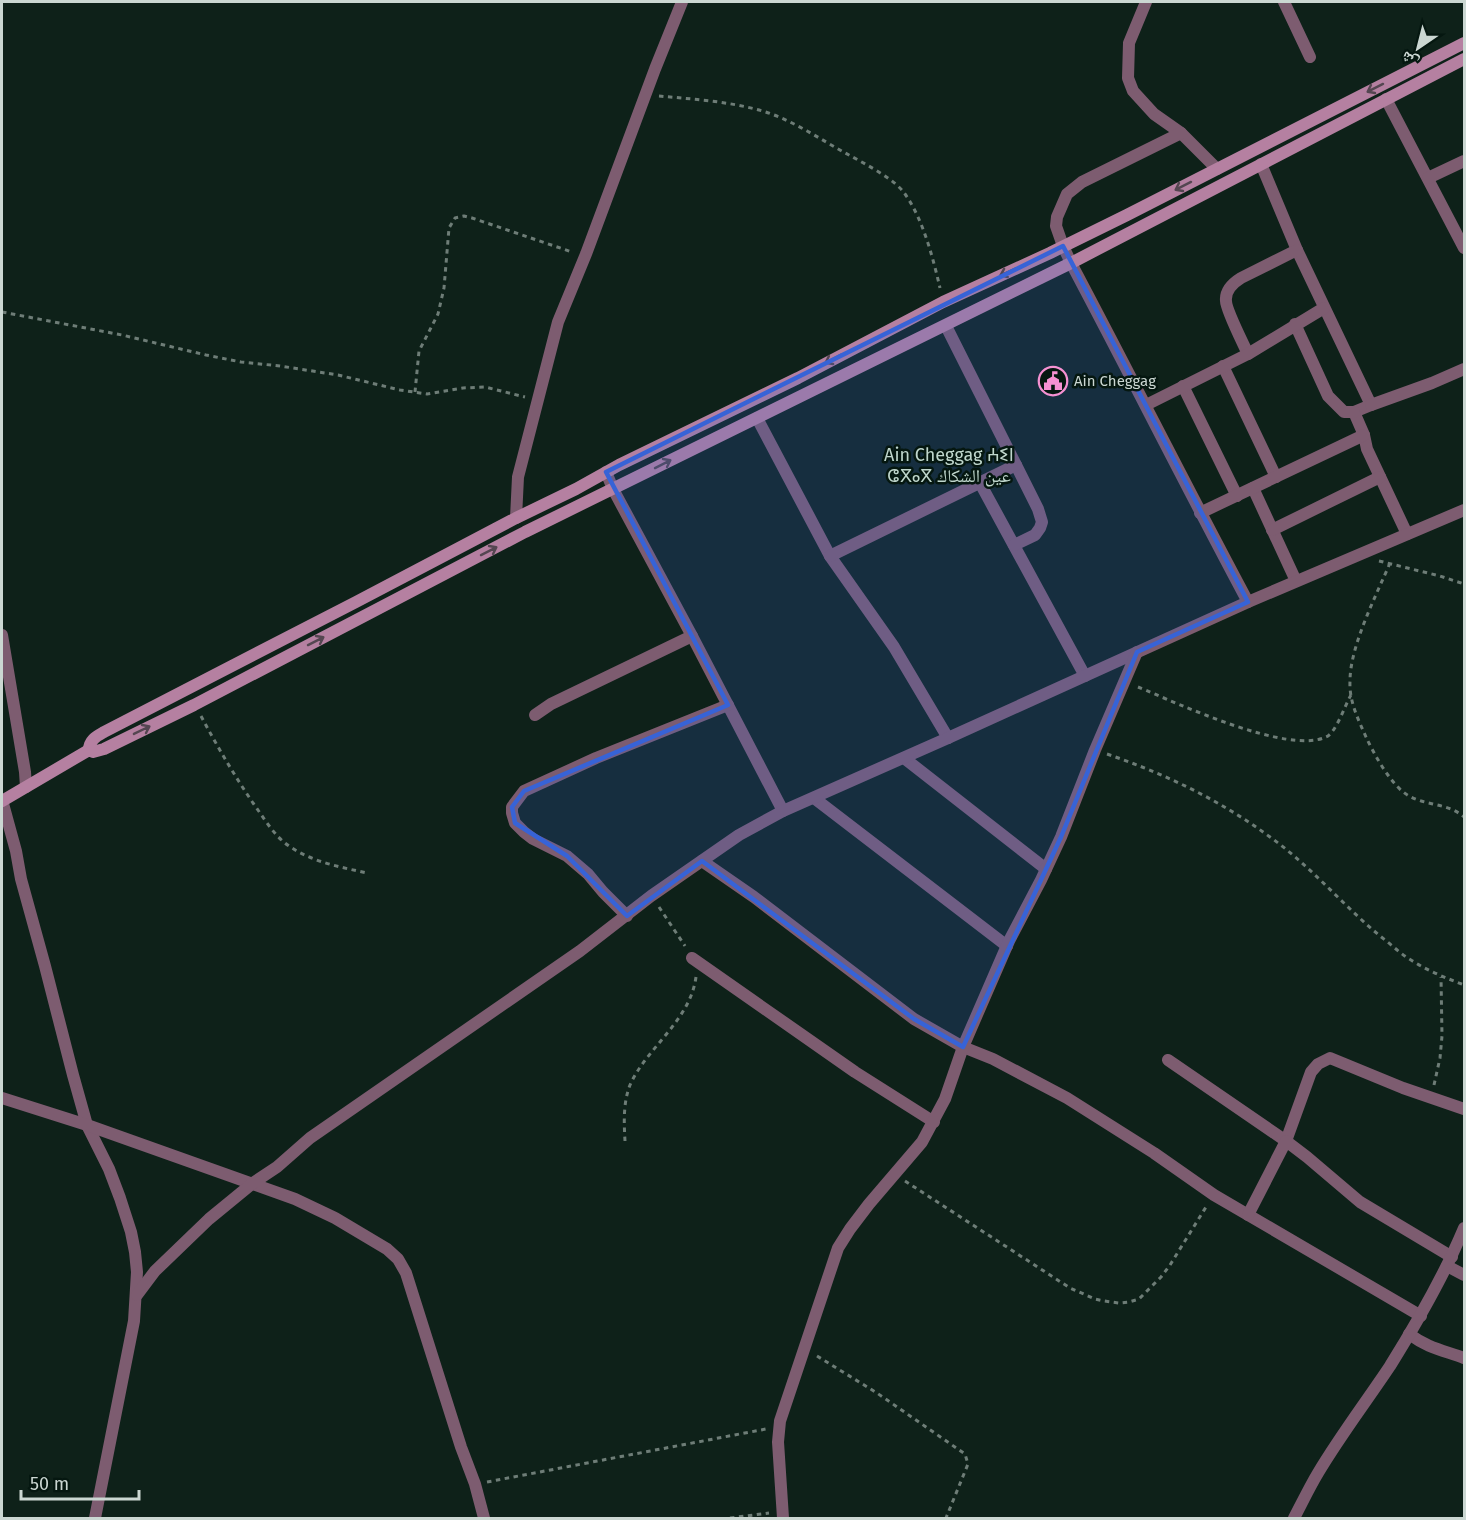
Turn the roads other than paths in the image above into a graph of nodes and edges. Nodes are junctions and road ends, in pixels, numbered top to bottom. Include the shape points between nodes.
1 (682, 2) edge
2 (1146, 2) edge
3 (1284, 2) edge
4 (1464, 43) edge
5 (1310, 57) dead end
6 (1464, 59) edge
7 (1386, 99) junction
8 (1181, 133) junction
9 (1464, 161) edge
10 (1261, 164) junction
11 (1217, 169) junction
12 (1428, 178) junction
13 (1463, 242) edge
14 (1063, 246) junction
15 (1297, 250) junction
16 (1071, 263) junction
17 (1324, 308) junction
18 (1295, 324) junction
19 (946, 326) junction
20 (1248, 354) junction
21 (1223, 366) junction
22 (1464, 369) edge
23 (1183, 386) junction
24 (1146, 405) junction
25 (1371, 405) junction
26 (1354, 412) junction
27 (758, 418) junction
28 (1364, 435) junction
29 (1016, 465) junction
30 (606, 472) junction
31 (1276, 477) junction
32 (1380, 477) junction
33 (980, 483) junction
34 (1253, 488) junction
35 (613, 489) junction
36 (1237, 496) junction
37 (1464, 510) edge
38 (1200, 513) junction
39 (516, 518) junction
40 (1272, 530) junction
41 (1407, 534) junction
42 (1014, 545) junction
43 (830, 556) junction
44 (1296, 581) junction
45 (1248, 602) junction
46 (2, 635) edge
47 (692, 636) junction
48 (1137, 652) junction
49 (1086, 676) junction
50 (728, 705) junction
51 (535, 715) dead end
52 (948, 738) junction
53 (89, 750) junction
54 (904, 758) junction
55 (26, 787) junction
56 (814, 798) junction
57 (2, 801) edge
58 (783, 811) junction
59 (702, 861) junction
60 (1046, 869) junction
61 (627, 915) junction
62 (1007, 946) junction
63 (692, 958) road end
64 (963, 1047) junction
65 (1168, 1060) dead end
66 (2, 1098) edge
67 (1464, 1109) edge
68 (934, 1122) junction
69 (87, 1125) junction
70 (1286, 1141) junction
71 (253, 1184) junction
72 (1248, 1215) junction
73 (1464, 1228) edge
74 (1449, 1262) junction
75 (1464, 1275) edge
76 (137, 1295) junction
77 (1420, 1316) junction
78 (1409, 1334) junction
79 (1464, 1358) edge
80 (783, 1515) edge
81 (95, 1518) edge
82 (484, 1518) edge
83 (1294, 1518) edge

1 - 39 street via 558,322 518,477
2 - 8 street via 1129,43 1128,78 1132,91 1142,102
3 - 5 street
4 -> 11 street
6 - 7 street
7 - 10 street
7 - 12 street
8 - 11 street
8 - 14 street via 1082,182 1067,194 1056,226
9 - 12 street
10 - 15 street
10 - 16 street
11 -> 14 street
12 - 13 street
14 - 16 street
14 -> 30 street
15 - 17 street
15 - 20 street via 1241,278 1229,289 1225,303
16 - 19 street
16 - 24 street
17 - 18 street
17 - 25 street
18 - 20 street
18 - 26 street via 1328,396 1344,412
19 - 27 street
19 - 29 street
20 - 21 street
21 - 23 street
21 - 31 street
22 - 25 street
23 - 24 street
23 - 36 street
24 - 38 street
25 - 26 street
26 - 28 street
35 -> 27 street
27 - 43 street
28 - 31 street
28 - 32 street
29 - 33 street
29 - 42 street via 1042,522 1035,535
30 - 35 street
30 - 39 street
31 - 34 street
32 - 40 street
32 - 41 street
33 - 42 street
33 - 43 street
34 - 36 street
34 - 40 street
35 - 47 street
53 -> 35 street via 104,749 194,705
36 - 38 street
37 - 41 street
38 - 45 street
39 - 53 street via 104,732 92,741
40 - 44 street
41 - 44 street
42 - 49 street
43 - 52 street via 894,647
44 - 45 street
45 - 48 street
46 - 55 street
47 - 50 street
47 - 51 street
48 - 49 street
48 - 60 street
49 - 52 street
50 - 58 street
50 - 61 street via 524,791 512,807 515,823 524,832 567,856
52 - 54 street
53 - 55 street
54 - 56 street
54 - 60 street
55 - 57 street
56 - 58 street
56 - 62 street
57 - 69 street
58 - 59 street
59 - 61 street
59 - 64 street via 914,1019
60 - 62 street
61 - 71 street via 310,1138
62 - 64 street
63 - 68 street
64 - 68 street
64 - 72 street via 1067,1098
65 - 70 street
66 - 69 street
67 - 70 street via 1330,1058 1311,1072
68 - 80 street via 838,1248 780,1421
69 - 71 street
69 - 76 street via 109,1169 131,1232
70 - 72 street
70 - 74 street via 1360,1202
71 - 76 street via 188,1239
71 - 82 street via 335,1218 398,1259 413,1293
72 - 77 street
73 - 74 street
74 - 75 street
74 - 77 street
76 - 81 street
77 - 78 street
78 - 79 street via 1422,1343
78 - 83 street via 1327,1458

